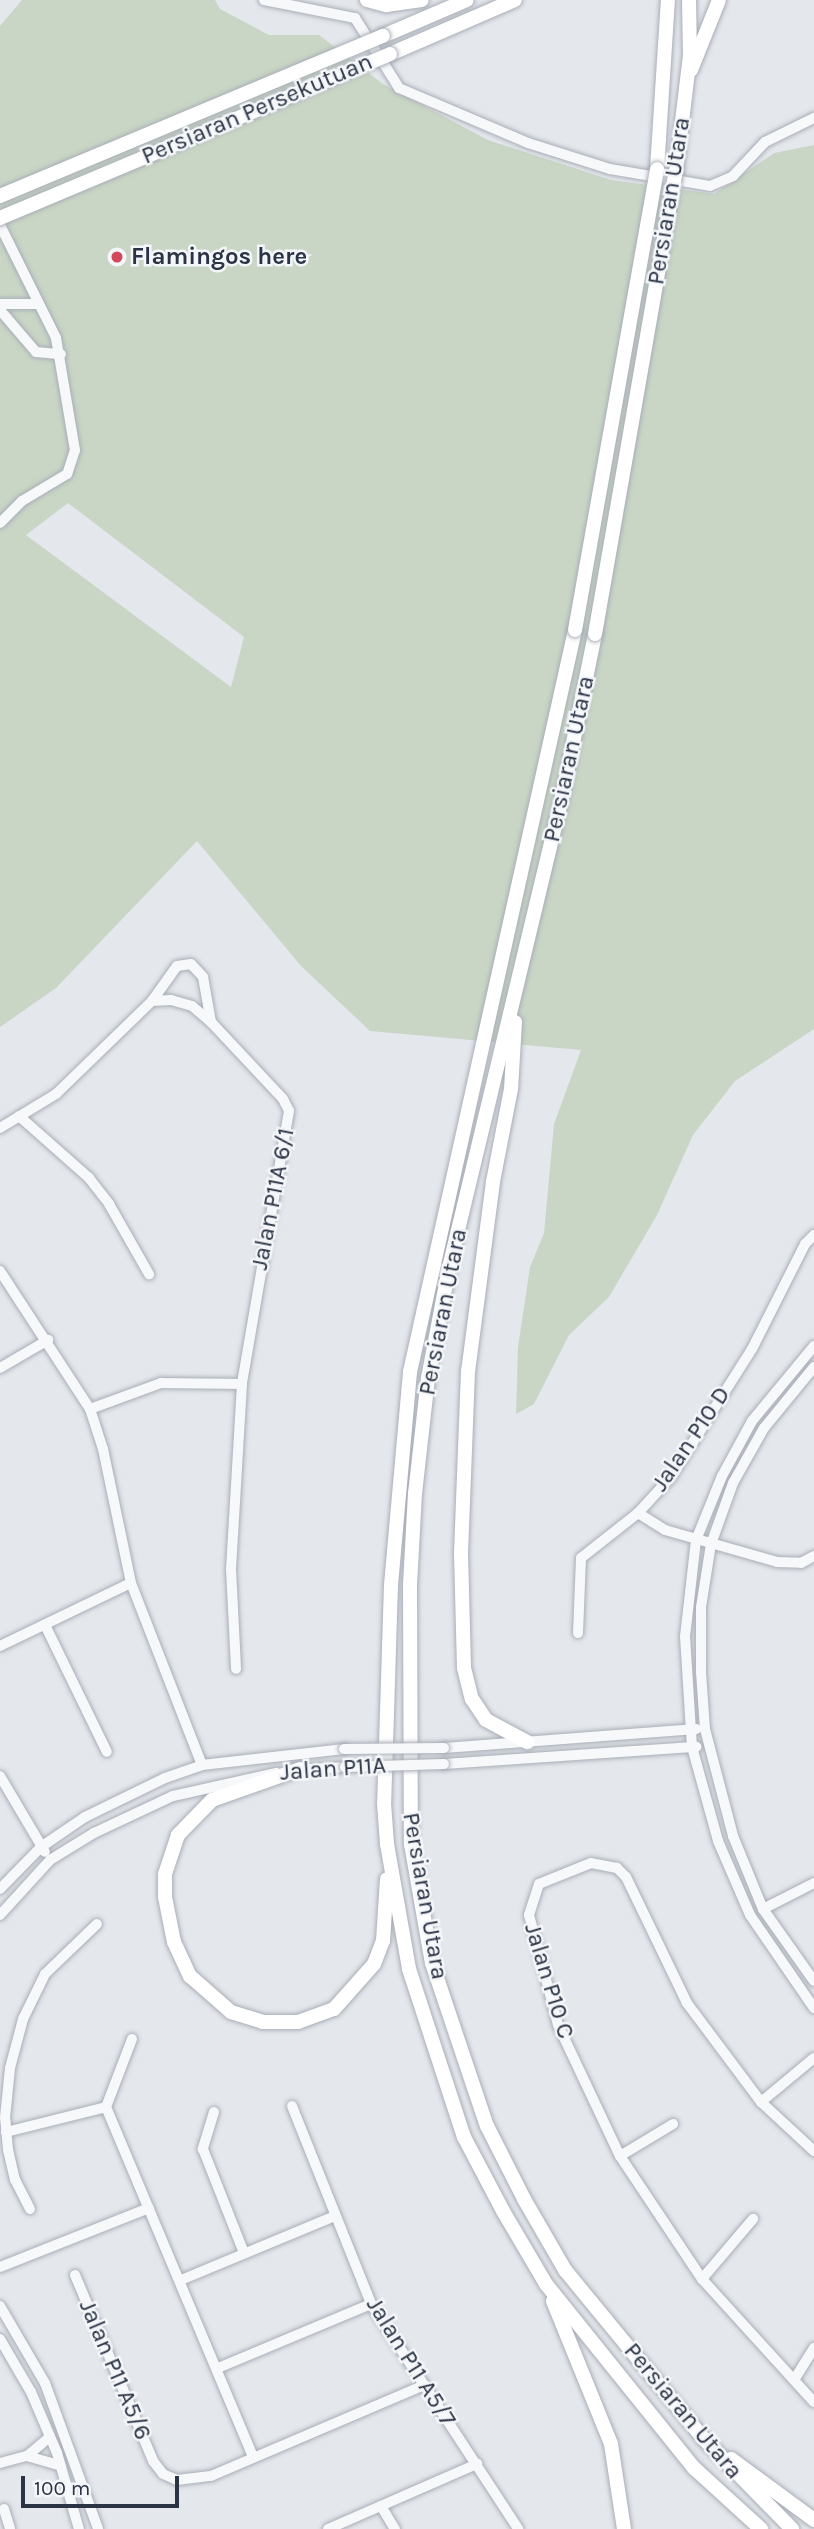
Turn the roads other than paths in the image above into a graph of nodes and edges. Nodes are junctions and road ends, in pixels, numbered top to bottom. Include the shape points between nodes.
1 (264, 0) edge
2 (367, 0) edge
3 (422, 0) edge
4 (467, 0) edge
5 (515, 0) edge
6 (668, 0) edge
7 (689, 0) edge
8 (719, 0) edge
9 (688, 76) junction
10 (814, 118) edge
11 (0, 197) edge
12 (0, 218) edge
13 (0, 225) edge
14 (0, 304) edge
15 (39, 304) junction
16 (0, 310) edge
17 (61, 354) junction
18 (0, 523) edge
19 (517, 986) junction
20 (152, 1001) junction
21 (211, 1023) junction
22 (19, 1116) junction
23 (0, 1128) edge
24 (814, 1235) edge
25 (0, 1270) edge
26 (149, 1274) dead end
27 (48, 1340) junction
28 (814, 1346) edge
29 (814, 1367) edge
30 (0, 1368) edge
31 (243, 1384) junction
32 (90, 1409) junction
33 (638, 1513) junction
34 (696, 1540) junction
35 (711, 1544) junction
36 (814, 1556) edge
37 (131, 1583) junction
38 (45, 1625) junction
39 (578, 1633) dead end
40 (0, 1646) edge
41 (236, 1669) dead end
42 (705, 1729) junction
43 (690, 1730) junction
44 (527, 1742) junction
45 (709, 1746) junction
46 (692, 1747) junction
47 (107, 1752) dead end
48 (202, 1765) junction
49 (300, 1769) junction
50 (0, 1776) edge
51 (387, 1844) junction
52 (41, 1847) junction
53 (50, 1860) junction
54 (814, 1883) edge
55 (0, 1889) edge
56 (764, 1909) junction
57 (0, 1915) edge
58 (97, 1924) dead end
59 (814, 1981) edge
60 (814, 2008) edge
61 (132, 2039) dead end
62 (814, 2058) edge
63 (761, 2102) junction
64 (292, 2106) dead end
65 (106, 2107) junction
66 (214, 2112) dead end
67 (673, 2124) dead end
68 (6, 2132) junction
69 (814, 2151) edge
70 (620, 2156) junction
71 (149, 2208) junction
72 (30, 2209) dead end
73 (335, 2216) junction
74 (753, 2219) dead end
75 (244, 2253) junction
76 (2, 2269) edge
77 (75, 2275) dead end
78 (702, 2279) junction
79 (181, 2280) junction
80 (546, 2284) junction
81 (371, 2304) junction
82 (0, 2306) edge
83 (0, 2339) edge
84 (814, 2348) edge
85 (218, 2368) junction
86 (794, 2380) junction
87 (424, 2385) junction
88 (814, 2402) edge
89 (50, 2437) junction
90 (704, 2439) junction
91 (27, 2456) junction
92 (253, 2457) junction
93 (0, 2463) edge
94 (477, 2464) junction
95 (61, 2466) junction
96 (381, 2506) junction
97 (4, 2509) dead end
98 (814, 2520) edge
99 (10, 2529) edge
100 (79, 2529) edge
101 (98, 2529) edge
102 (328, 2529) edge
103 (395, 2529) edge
104 (518, 2529) edge
105 (624, 2529) edge
106 (761, 2529) edge
107 (792, 2529) edge

1 - 10 street via 355,18 399,88 528,142 611,169 710,186 733,176 765,142
2 - 3 main road via 386,5
4 - 11 main road, Persiaran Persekutuan, bridge
5 - 12 main road, Persiaran Persekutuan, bridge
6 - 51 main road, Persiaran Utara, bridge via 657,169 575,630 410,1372 391,1585 384,1803
7 - 9 main road, Persiaran Utara
8 - 9 main road
9 - 19 main road, Persiaran Utara, bridge via 676,172 595,634
13 - 15 street
14 - 15 street
15 - 17 street
16 - 17 street via 36,352
17 - 18 street via 74,463 67,474 22,501
19 - 44 main road via 511,1089 493,1182 468,1371 461,1553 464,1668 472,1699 486,1720
19 - 90 main road, Persiaran Utara via 449,1268 421,1434 410,1586 411,1844 432,1963 487,2126 565,2270
20 - 21 street, Jalan P11A 6/1 via 182,1001
20 - 21 street via 177,966 191,964 203,977
20 - 22 street via 56,1094
21 - 31 street, Jalan P11A 6/1 via 284,1099 289,1111
22 - 23 street
22 - 26 street via 89,1178
24 - 33 street, Jalan P10 D via 744,1360 671,1476
25 - 27 street
27 - 30 street
27 - 32 street
28 - 34 street via 752,1421 722,1476
29 - 35 street via 764,1428 733,1483
31 - 32 street via 161,1383
31 - 41 street, Jalan P11A 6/1 via 231,1569
32 - 37 street
33 - 34 street via 650,1523
33 - 39 street, Jalan P10 D via 580,1558
34 - 35 street
34 - 43 street via 685,1636
35 - 36 street via 777,1562 801,1563
35 - 42 street via 701,1607
37 - 38 street
37 - 48 street
38 - 40 street
38 - 47 street
42 - 43 street, Jalan P11A
42 - 45 street
43 - 44 street, Jalan P11A
43 - 46 street
44 - 48 street, Jalan P11A, bridge via 344,1749
45 - 46 street, Jalan P11A
45 - 56 street via 733,1836
46 - 49 street, Jalan P11A, bridge
46 - 60 street via 732,1879 782,1966
48 - 52 street, Jalan P11A via 131,1793
49 - 51 main road via 212,1800 191,1817 169,1856 165,1897 174,1942 190,1976 216,2002 248,2019 282,2024 314,2018 347,1998 374,1964 383,1941
49 - 53 street, Jalan P11A via 243,1777 173,1796 94,1833
50 - 52 street
51 - 80 main road, Persiaran Utara via 409,1969 464,2137
52 - 53 street
52 - 55 street, Jalan P11A
53 - 57 street, Jalan P11A
54 - 56 street
56 - 59 street
58 - 68 street via 45,1974 23,2019 10,2068
61 - 65 street
62 - 63 street
63 - 69 street, Jalan P10 C
63 - 70 street, Jalan P10 C via 687,2003 626,1877 606,1863 591,1863 539,1884 529,1914 558,2025
64 - 73 street, Jalan P11 A5/7
65 - 68 street
65 - 71 street
66 - 75 street via 202,2149
67 - 70 street
68 - 72 street via 15,2180
70 - 78 street, Jalan P10 C
71 - 76 street
71 - 79 street
73 - 75 street
73 - 81 street, Jalan P11 A5/7
74 - 78 street
75 - 79 street
77 - 92 street, Jalan P11 A5/6 via 153,2461 163,2474 197,2480
78 - 86 street, Jalan P10 C
79 - 85 street
80 - 105 main road via 611,2444
80 - 106 main road, Persiaran Utara via 694,2468
81 - 85 street
81 - 87 street, Jalan P11 A5/7
82 - 101 street via 45,2383
83 - 89 street
84 - 86 street
85 - 92 street
86 - 88 street, Jalan P10 C
87 - 92 street, Jalan P11 A5/6
87 - 94 street, Jalan P11 A5/7
89 - 91 street
89 - 95 street
90 - 98 main road
90 - 107 main road, Persiaran Utara
91 - 93 street
91 - 95 street
94 - 96 street
94 - 104 street, Jalan P11 A5/7
95 - 100 street
96 - 102 street
96 - 103 street
97 - 99 street

